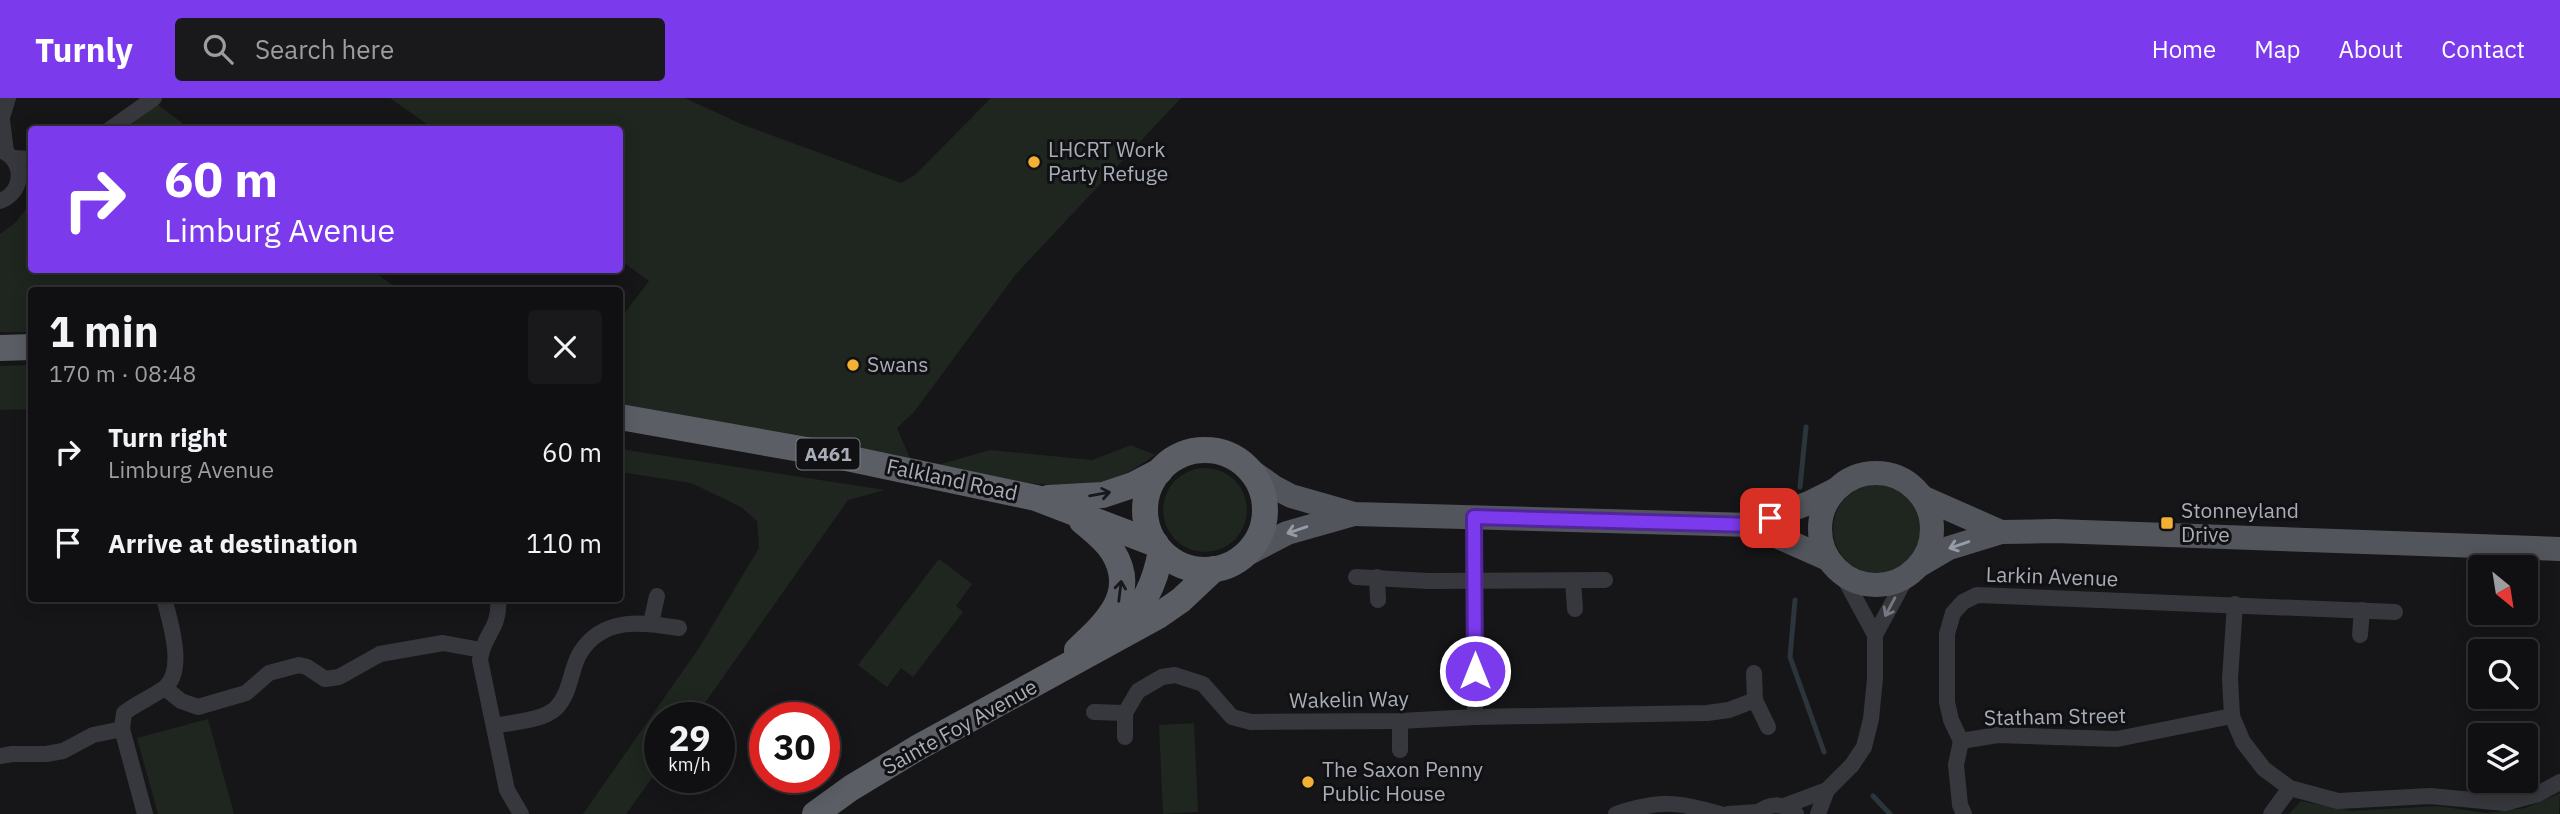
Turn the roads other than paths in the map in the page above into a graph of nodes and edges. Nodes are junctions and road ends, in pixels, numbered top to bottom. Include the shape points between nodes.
1 (8, 98) edge
2 (154, 98) edge
3 (1, 122) edge
4 (115, 126) edge
5 (6, 153) edge
6 (28, 158) edge
7 (25, 180) edge
8 (0, 201) edge
9 (28, 347) edge
10 (0, 348) edge
11 (623, 418) edge
12 (1247, 468) junction
13 (1160, 471) junction
14 (1835, 490) junction
15 (1036, 498) junction
16 (1924, 498) junction
17 (1073, 512) junction
18 (1354, 514) junction
19 (1474, 517) junction
20 (1751, 525) junction
21 (2001, 532) junction
22 (1158, 548) junction
23 (2560, 549) edge
24 (1243, 556) junction
25 (1836, 567) junction
26 (1214, 569) junction
27 (1913, 571) junction
28 (1356, 577) dead end
29 (1377, 577) junction
30 (1474, 579) junction
31 (1605, 580) dead end
32 (1573, 581) junction
33 (657, 596) dead end
34 (1378, 600) dead end
35 (165, 602) edge
36 (498, 602) edge
37 (2235, 604) junction
38 (1576, 609) dead end
39 (2362, 610) junction
40 (2395, 612) dead end
41 (651, 623) junction
42 (679, 628) dead end
43 (1875, 635) junction
44 (2360, 635) dead end
45 (1109, 644) junction
46 (481, 650) junction
47 (1754, 673) dead end
48 (1046, 679) junction
49 (165, 688) junction
50 (1755, 700) junction
51 (1094, 712) dead end
52 (1125, 713) junction
53 (2232, 716) junction
54 (1475, 717) junction
55 (1400, 721) junction
56 (494, 726) junction
57 (1768, 727) dead end
58 (122, 729) junction
59 (1125, 737) dead end
60 (1961, 741) junction
61 (1400, 750) dead end
62 (0, 756) edge
63 (2560, 782) edge
64 (2290, 788) junction
65 (1828, 790) junction
66 (1790, 810) edge
67 (822, 812) edge
68 (1756, 813) edge
69 (145, 814) edge
70 (521, 814) edge
71 (1616, 814) edge
72 (1720, 814) edge
73 (1728, 814) edge
74 (1818, 814) edge
75 (1964, 814) edge
76 (2272, 814) edge

1 - 3 street
2 - 4 street
3 - 5 street
5 - 6 street
5 - 7 street
7 - 8 street
9 - 10 highway
11 - 15 highway, Falkland Road / A461
12 - 13 highway, A461 via 1229,455 1201,450 1174,458
12 - 18 main road, A461 via 1291,496
12 - 24 highway via 1262,493 1265,516 1259,535
15 -> 13 highway, Falkland Road / A461 via 1102,495
13 - 22 highway via 1145,507 1148,529
14 - 16 main road, A461 via 1848,480 1877,472 1902,478
14 - 20 main road, A461
14 - 25 main road via 1822,515 1821,531
15 - 17 highway, Falkland Road / A461
16 - 21 main road, A461
16 - 27 main road via 1933,527 1929,549
17 - 22 highway, Falkland Road / A461
48 -> 17 highway via 1111,616 1120,598 1120,569 1113,552
18 - 19 main road, A461
18 -> 24 main road, A461 via 1287,533
19 - 20 main road, A461
19 - 30 street
20 - 25 main road, A461
21 - 23 main road, A461
21 -> 27 main road, A461 via 1949,548
22 - 26 highway, A461 via 1184,566
22 - 45 highway, Sainte Foy Avenue / A461 via 1156,578 1145,600
24 - 26 highway, A461
25 - 27 main road, A461 via 1863,584 1890,583
25 - 43 street
26 - 45 highway, Sainte Foy Avenue / A461 via 1181,600
27 -> 43 street
28 - 29 street
29 - 30 street
29 - 34 street
30 - 32 street
30 - 54 street
31 - 32 street
32 - 38 street
33 - 41 street
35 - 49 street via 177,652
36 - 46 street via 497,624
37 - 39 street, Larkin Avenue
37 - 53 street
37 - 60 street, Larkin Avenue via 1977,594 1963,601 1947,634 1947,702
39 - 40 street, Larkin Avenue
39 - 44 street
41 - 42 street
41 - 56 street via 613,626 597,636 580,653 555,709
43 - 65 street via 1875,679 1864,747
45 - 48 highway, Sainte Foy Avenue / A461
46 - 49 street via 443,643 380,654 339,677 325,679 299,666 269,673 246,693 198,707
46 - 56 street
47 - 50 street
48 - 67 highway, Sainte Foy Avenue / A461 via 919,747
49 - 58 street via 124,713
50 - 54 street, Wakelin Way via 1707,713
50 - 57 street
51 - 52 street
52 - 55 street, Wakelin Way via 1138,691 1175,675 1203,684 1232,717 1251,722
52 - 59 street
53 - 60 street, Statham Street via 2117,739 1998,735
53 - 64 street via 2243,742 2264,768
54 - 55 street, Wakelin Way
55 - 61 street
56 - 70 street via 507,790
58 - 62 street via 93,735 63,751
58 - 69 street
60 - 75 street, Larkin Avenue via 1956,765
63 - 64 street via 2505,803 2430,796 2338,801
64 - 76 street
65 - 66 street
65 - 74 street
66 - 68 street via 1771,805
68 - 73 street
71 - 72 street via 1665,802

